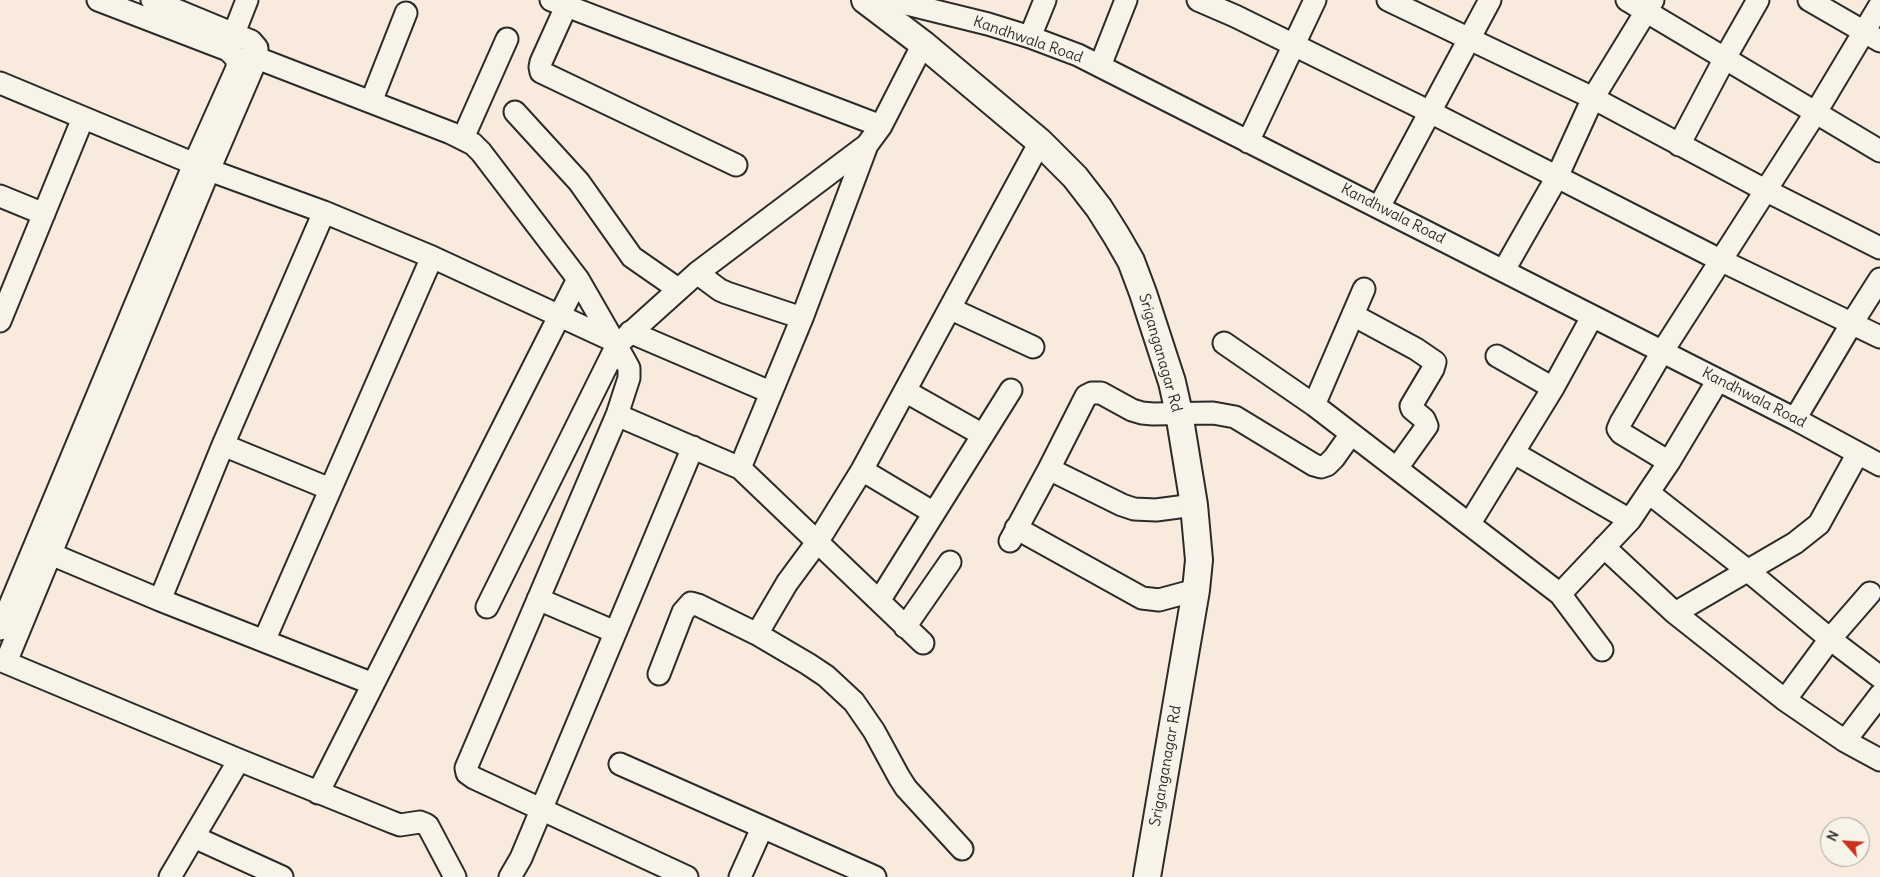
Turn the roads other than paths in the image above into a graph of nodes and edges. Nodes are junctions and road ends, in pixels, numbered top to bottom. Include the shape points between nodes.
1 (98, 0) edge
2 (152, 0) edge
3 (247, 0) edge
4 (865, 0) edge
5 (891, 0) edge
6 (1045, 0) edge
7 (1126, 0) edge
8 (1198, 0) edge
9 (1314, 0) edge
10 (1388, 0) edge
11 (1490, 0) edge
12 (1627, 0) edge
13 (1758, 0) edge
14 (1809, 0) edge
15 (562, 2) edge
16 (1880, 5) edge
17 (1650, 6) edge
18 (135, 7) edge
19 (953, 7) edge
20 (406, 13) dead end
21 (1872, 36) edge
22 (1030, 37) junction
23 (506, 39) dead end
24 (1469, 39) junction
25 (923, 44) junction
26 (1294, 46) junction
27 (239, 50) junction
28 (1725, 58) junction
29 (1100, 66) junction
30 (0, 83) edge
31 (1593, 98) junction
32 (371, 102) junction
33 (515, 112) dead end
34 (1430, 112) junction
35 (1816, 112) junction
36 (83, 118) junction
37 (881, 126) junction
38 (463, 138) junction
39 (1040, 142) junction
40 (1248, 142) junction
41 (867, 145) junction
42 (1679, 145) junction
43 (1880, 151) edge
44 (736, 166) dead end
45 (202, 167) junction
46 (1557, 177) junction
47 (1765, 190) junction
48 (0, 196) edge
49 (1379, 207) junction
50 (324, 212) junction
51 (44, 214) junction
52 (1880, 248) edge
53 (432, 257) junction
54 (1720, 260) junction
55 (1504, 270) junction
56 (697, 273) junction
57 (578, 279) junction
58 (1880, 279) edge
59 (678, 289) junction
60 (1364, 289) dead end
61 (951, 309) junction
62 (1, 316) edge
63 (558, 316) junction
64 (1353, 316) junction
65 (1592, 317) junction
66 (802, 318) junction
67 (1852, 323) junction
68 (1880, 337) edge
69 (620, 340) junction
70 (1224, 344) dead end
71 (1034, 347) dead end
72 (1662, 352) junction
73 (1497, 356) dead end
74 (1718, 380) junction
75 (1553, 388) junction
76 (1011, 390) dead end
77 (905, 391) junction
78 (770, 392) junction
79 (1314, 405) junction
80 (1179, 413) junction
81 (617, 415) junction
82 (1795, 419) junction
83 (1351, 434) junction
84 (983, 435) junction
85 (223, 445) junction
86 (693, 447) junction
87 (1514, 453) junction
88 (1858, 453) junction
89 (1669, 462) junction
90 (1880, 465) edge
91 (740, 468) junction
92 (1397, 468) junction
93 (1050, 469) junction
94 (862, 470) junction
95 (330, 489) junction
96 (1649, 493) junction
97 (1194, 506) junction
98 (934, 513) junction
99 (1630, 520) junction
100 (1470, 523) junction
101 (818, 541) junction
102 (1604, 547) junction
103 (43, 550) junction
104 (950, 562) dead end
105 (1747, 570) junction
106 (1196, 590) junction
107 (1870, 593) dead end
108 (1560, 594) junction
109 (538, 599) junction
110 (160, 600) junction
111 (879, 601) junction
112 (487, 607) dead end
113 (1675, 612) junction
114 (906, 626) junction
115 (0, 629) edge
116 (615, 632) junction
117 (757, 634) junction
118 (1830, 639) junction
119 (264, 641) junction
120 (923, 643) dead end
121 (1602, 650) dead end
122 (3, 661) edge
123 (659, 674) dead end
124 (1880, 677) edge
125 (373, 684) junction
126 (1880, 695) edge
127 (1785, 700) junction
128 (1845, 742) junction
129 (239, 760) junction
130 (1880, 760) edge
131 (620, 764) dead end
132 (318, 793) junction
133 (542, 808) junction
134 (762, 828) junction
135 (194, 837) junction
136 (962, 849) dead end
137 (170, 877) edge
138 (282, 877) edge
139 (456, 877) edge
140 (510, 877) edge
141 (687, 877) edge
142 (740, 877) edge
143 (875, 877) edge
144 (1147, 877) edge

1 - 18 street
2 - 27 street
3 - 27 street
4 - 25 main road, Sriganganagar Rd
5 - 19 street, Kandhwala Road
6 - 22 street
7 - 29 street
8 - 26 street
9 - 26 street
10 - 24 street
11 - 24 street
12 - 17 street
13 - 28 street
14 - 21 street
15 - 37 street
15 - 44 street via 541,62 542,72
16 - 21 street
17 - 28 street
17 - 31 street
18 - 27 street
19 - 22 street, Kandhwala Road
20 - 32 street
21 - 35 street
22 - 29 street, Kandhwala Road
23 - 38 street
24 - 31 street
24 - 34 street
25 - 37 street
25 - 39 main road, Sriganganagar Rd
26 - 34 street
26 - 40 street
27 - 32 street
27 - 45 street
28 - 35 street
28 - 42 street
29 - 40 street, Kandhwala Road
30 - 36 street
31 - 42 street
31 - 46 street
32 - 38 street
33 - 59 street via 579,182 632,257
34 - 46 street
34 - 49 street
35 - 43 street
35 - 47 street
36 - 45 street
36 - 51 street
37 - 41 street
38 - 57 street via 481,152
39 - 61 street
39 - 80 main road, Sriganganagar Rd via 1075,177 1099,208 1131,262 1172,382
40 - 49 street, Kandhwala Road
41 - 56 street
41 - 66 street
42 - 47 street
45 - 50 street
45 - 103 street
46 - 54 street
46 - 55 street
47 - 52 street
47 - 54 street
48 - 51 street
49 - 55 street, Kandhwala Road
50 - 53 street
50 - 85 street
51 - 62 street
53 - 63 street
53 - 95 street
54 - 67 street
54 - 72 street
55 - 65 street, Kandhwala Road
56 - 59 street
56 - 66 street via 720,290
57 - 63 street
57 - 69 street
58 - 67 street
59 - 69 street
60 - 64 street
61 - 71 street
61 - 77 street
63 - 69 street
63 - 125 street
64 - 79 street
64 - 92 street via 1435,362 1411,406 1424,418 1427,426
65 - 72 street, Kandhwala Road
65 - 75 street
66 - 78 street
67 - 68 street
67 - 82 street
69 - 78 street
69 - 81 street via 629,378
69 - 112 street
70 - 79 street
72 - 74 street, Kandhwala Road
72 - 89 street via 1618,429
73 - 75 street
74 - 82 street, Kandhwala Road
74 - 89 street
75 - 87 street
76 - 84 street
77 - 84 street
77 - 94 street
78 - 91 street
79 - 83 street
80 - 83 street via 1235,417 1321,467 1334,458
80 - 93 street via 1142,413 1101,393 1092,393 1086,396
80 - 97 main road, Sriganganagar Rd
81 - 86 street
81 - 109 street
82 - 88 street, Kandhwala Road
83 - 92 street
84 - 98 street
85 - 95 street
85 - 110 street
86 - 91 street
86 - 116 street
87 - 99 street
87 - 100 street
88 - 90 street, Kandhwala Road
88 - 105 street via 1819,524 1794,543
89 - 96 street
91 - 101 street
92 - 100 street
93 - 97 street via 1122,506 1156,510
93 - 106 street via 1013,534 1142,598 1159,600
94 - 98 street
94 - 101 street
95 - 119 street
96 - 99 street
96 - 105 street
97 - 106 main road, Sriganganagar Rd via 1198,560
98 - 111 street
99 - 102 street
100 - 108 street
101 - 111 street
101 - 117 street via 787,583
102 - 108 street
102 - 113 street
103 - 110 street
103 - 115 street
103 - 122 street
104 - 114 street
105 - 113 street
105 - 118 street
106 - 144 main road, Sriganganagar Rd
107 - 118 street
108 - 121 street
109 - 116 street
109 - 133 street via 466,768 474,778
110 - 119 street
111 - 114 street
113 - 127 street
114 - 120 street
116 - 133 street
117 - 123 street via 691,603 683,612
117 - 136 street via 820,672 854,702 906,788
118 - 124 street
118 - 127 street
119 - 125 street
122 - 129 street
125 - 132 street
126 - 128 street
127 - 128 street
128 - 130 street
129 - 132 street
129 - 135 street
131 - 134 street
132 - 139 street via 400,825 425,824
133 - 140 street
133 - 141 street
134 - 142 street
134 - 143 street
135 - 137 street
135 - 138 street

